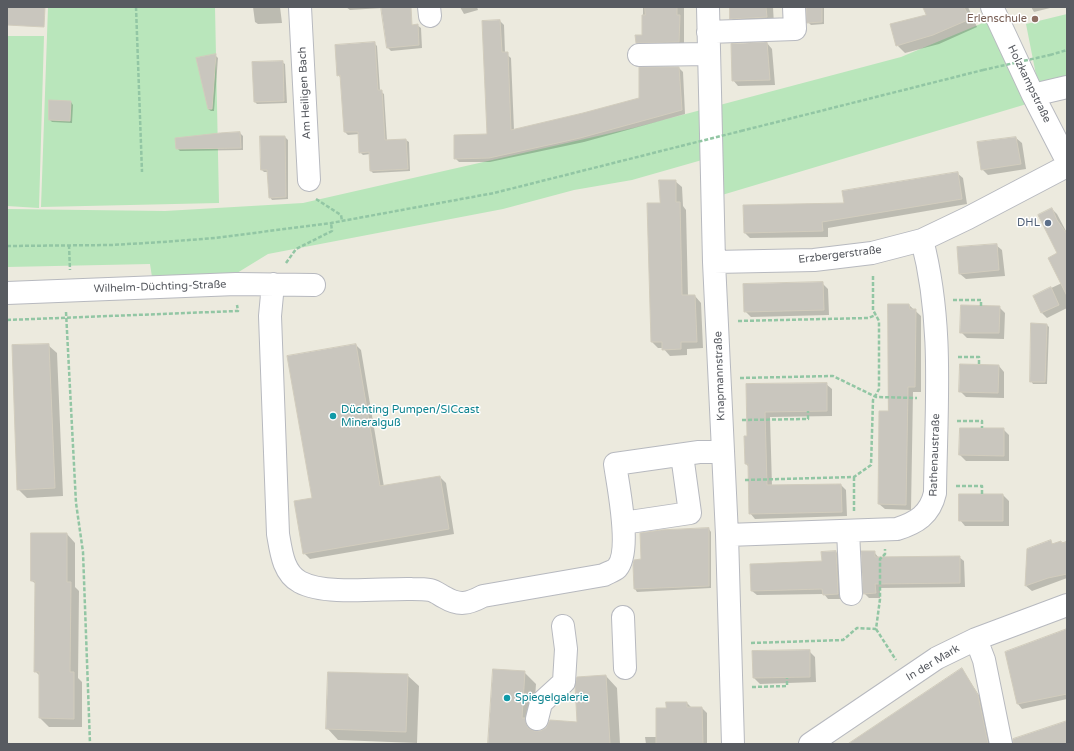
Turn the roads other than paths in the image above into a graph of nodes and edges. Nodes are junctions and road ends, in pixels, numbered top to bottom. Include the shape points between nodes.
1 (300, 7) edge
2 (708, 7) edge
3 (794, 7) edge
4 (992, 7) edge
5 (708, 32) junction
6 (709, 54) junction
7 (639, 55) dead end
8 (1067, 87) edge
9 (1033, 95) junction
10 (1067, 161) edge
11 (1067, 166) edge
12 (309, 180) dead end
13 (922, 240) junction
14 (714, 262) junction
15 (273, 284) junction
16 (314, 284) dead end
17 (7, 293) edge
18 (723, 452) junction
19 (682, 455) junction
20 (623, 523) junction
21 (851, 531) junction
22 (727, 535) junction
23 (851, 594) dead end
24 (1067, 605) edge
25 (623, 617) dead end
26 (562, 626) dead end
27 (976, 639) junction
28 (625, 668) dead end
29 (537, 719) dead end
30 (734, 744) edge
31 (810, 744) edge
32 (1001, 744) edge

1 - 12 street, Am Heiligen Bach
2 - 5 street, Knapmannstraße
3 - 5 street via 795,29
4 - 9 street, Holzkampstraße
5 - 6 street, Knapmannstraße
6 - 7 street
6 - 14 street, Knapmannstraße
8 - 9 street
9 - 10 street, Holzkampstraße
11 - 13 street, Erzbergerstraße
13 - 14 street, Erzbergerstraße via 872,253 814,260
13 - 21 street, Rathenaustraße via 934,299 937,356 934,501 921,519 904,527
14 - 18 street, Knapmannstraße
15 - 16 street, Wilhelm-Düchting-Straße
15 - 17 street, Wilhelm-Düchting-Straße
15 - 20 street via 270,316 278,534 282,555 290,574 300,582 333,590 431,590 456,604 469,603 483,596 604,575 617,568 623,555
18 - 19 street
18 - 22 street, Knapmannstraße
19 - 20 street via 690,512
19 - 20 street via 615,464
21 - 22 street, Rathenaustraße
21 - 23 street
22 - 30 street, Knapmannstraße via 721,611 731,644
24 - 27 street, In der Mark
25 - 28 street
26 - 29 street via 566,649 564,682 541,703
27 - 31 street, In der Mark via 937,658
27 - 32 street via 984,660

